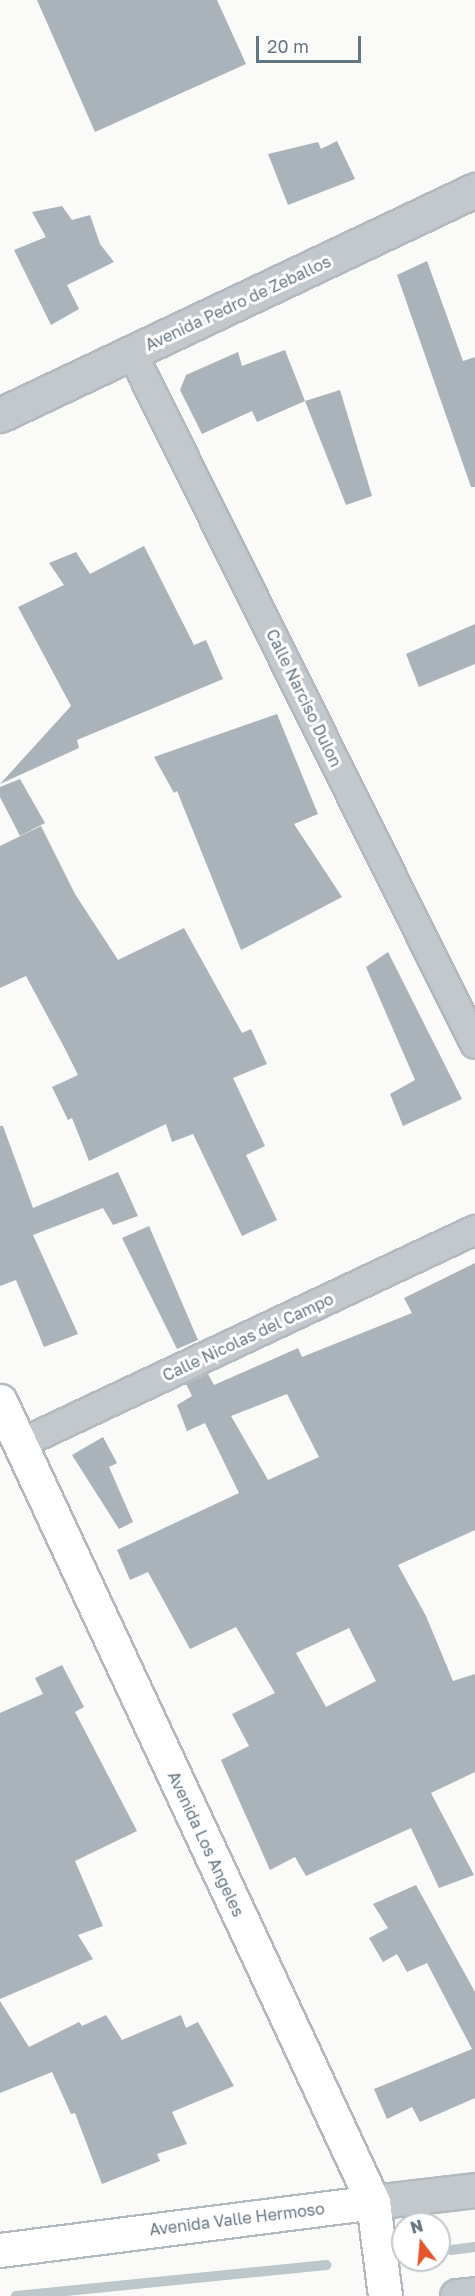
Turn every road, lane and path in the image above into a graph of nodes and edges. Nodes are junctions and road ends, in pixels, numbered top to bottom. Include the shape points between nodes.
1 (475, 190) edge
2 (132, 352) junction
3 (0, 415) edge
4 (475, 1044) edge
5 (475, 1230) edge
6 (0, 1401) edge
7 (20, 1444) junction
8 (475, 2190) edge
9 (373, 2202) junction
10 (0, 2250) edge
11 (475, 2294) edge
12 (385, 2296) edge
13 (457, 2296) edge

1 - 2 street, Avenida Pedro de Zeballos
2 - 3 street, Avenida Pedro de Zeballos
2 - 4 street, Calle Narciso Dulon
5 - 7 street, Calle Nicolas del Campo
6 - 7 main road, Avenida Los Angeles
7 - 9 main road, Avenida Los Angeles
8 - 9 street, Avenida Valle Hermoso
9 - 10 main road, Avenida Valle Hermoso
9 - 12 main road, Avenida Los Angeles
11 - 13 street

